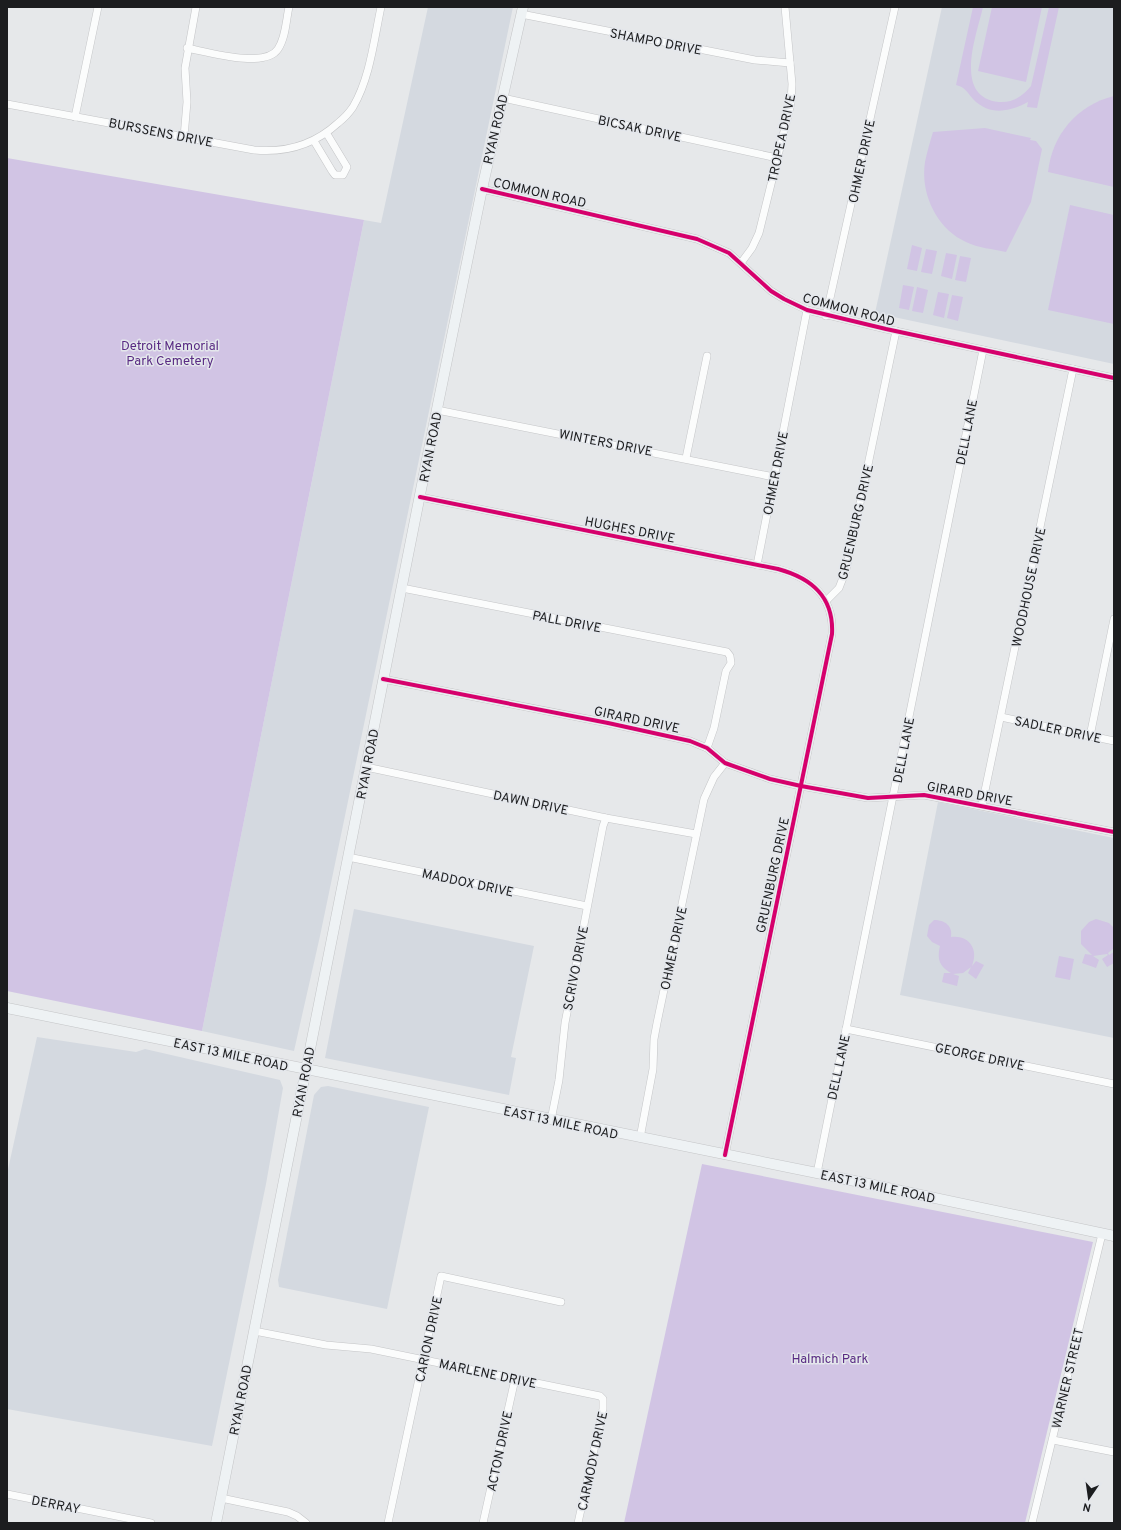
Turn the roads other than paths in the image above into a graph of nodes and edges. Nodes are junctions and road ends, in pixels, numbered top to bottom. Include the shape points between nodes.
1 (98, 7) edge
2 (196, 7) edge
3 (289, 7) edge
4 (381, 7) edge
5 (786, 7) edge
6 (895, 7) edge
7 (522, 11) edge
8 (187, 48) junction
9 (790, 63) junction
10 (503, 98) junction
11 (7, 104) edge
12 (75, 116) junction
13 (327, 134) junction
14 (184, 137) junction
15 (314, 141) junction
16 (777, 158) junction
17 (482, 189) junction
18 (741, 263) junction
19 (807, 310) junction
20 (826, 316) junction
21 (896, 331) junction
22 (983, 350) junction
23 (707, 356) dead end
24 (1073, 369) junction
25 (1114, 378) edge
26 (437, 410) junction
27 (686, 458) junction
28 (774, 477) junction
29 (420, 497) junction
30 (757, 565) junction
31 (402, 588) junction
32 (826, 600) junction
33 (1114, 619) edge
34 (1111, 651) edge
35 (383, 679) junction
36 (1001, 717) junction
37 (1090, 736) junction
38 (1114, 741) edge
39 (707, 748) junction
40 (725, 763) junction
41 (366, 767) junction
42 (801, 786) junction
43 (894, 796) junction
44 (982, 804) junction
45 (606, 818) junction
46 (1114, 832) edge
47 (696, 834) junction
48 (348, 857) junction
49 (587, 906) junction
50 (7, 1008) edge
51 (846, 1029) junction
52 (306, 1069) junction
53 (1114, 1084) edge
54 (551, 1120) junction
55 (640, 1138) junction
56 (725, 1155) junction
57 (817, 1173) junction
58 (1102, 1234) junction
59 (1114, 1236) edge
60 (562, 1302) dead end
61 (254, 1331) junction
62 (424, 1360) junction
63 (515, 1379) junction
64 (603, 1399) joint
65 (1053, 1440) junction
66 (1114, 1452) edge
67 (7, 1494) edge
68 (221, 1498) junction
69 (151, 1523) edge
70 (216, 1523) edge
71 (306, 1523) edge
72 (388, 1523) edge
73 (483, 1523) edge
74 (578, 1523) edge
75 (1032, 1523) edge

1 - 12 street
2 - 8 street
3 - 8 street via 279,48 270,56 262,59 245,58
4 - 13 street, BURSSENS DRIVE via 366,72 356,101 352,109
5 - 9 street, TROPEA DRIVE
6 - 20 street, OHMER DRIVE
7 - 9 street, SHAMPO DRIVE via 755,60
7 - 10 main road, RYAN ROAD
8 - 14 street
9 - 16 street, TROPEA DRIVE via 791,103
10 - 16 street, BICSAK DRIVE
10 - 17 main road, RYAN ROAD
11 - 12 street, BURSSENS DRIVE
12 - 14 street, BURSSENS DRIVE
13 - 15 street, BURSSENS DRIVE
13 - 15 street via 347,167 343,175 335,175
14 - 15 street, BURSSENS DRIVE via 267,151 298,147
16 - 18 street, TROPEA DRIVE via 759,233
17 - 18 street, COMMON ROAD via 697,239 729,253
17 - 26 main road, RYAN ROAD
18 - 19 street, COMMON ROAD via 771,291
19 - 20 street, COMMON ROAD
19 - 28 street, OHMER DRIVE
20 - 21 street, COMMON ROAD
21 - 22 street, COMMON ROAD
21 - 32 street, GRUENBURG DRIVE via 846,570 839,588
22 - 24 street, COMMON ROAD
22 - 43 street, DELL LANE
23 - 27 street
24 - 25 street, COMMON ROAD
24 - 36 street, WOODHOUSE DRIVE
26 - 27 street, WINTERS DRIVE
26 - 29 main road, RYAN ROAD
27 - 28 street, WINTERS DRIVE
28 - 30 street, OHMER DRIVE
29 - 30 street, HUGHES DRIVE
29 - 31 main road, RYAN ROAD
30 - 32 street, HUGHES DRIVE via 794,573 807,580
31 - 35 main road, RYAN ROAD
31 - 39 street, PALL DRIVE via 727,652 731,663 726,670 714,728
32 - 42 street, GRUENBURG DRIVE via 831,612 832,634
33 - 34 street
34 - 37 street
35 - 39 street, GIRARD DRIVE via 616,725 690,741
35 - 41 main road, RYAN ROAD
36 - 37 street, SADLER DRIVE
36 - 44 street, WOODHOUSE DRIVE
37 - 38 street, SADLER DRIVE
39 - 40 street, GIRARD DRIVE
40 - 42 street, GIRARD DRIVE via 770,779
40 - 47 street, OHMER DRIVE via 707,790
41 - 45 street, DAWN DRIVE
41 - 48 main road, RYAN ROAD
42 - 43 street, GIRARD DRIVE via 868,798
42 - 56 street, GRUENBURG DRIVE
43 - 44 street, GIRARD DRIVE via 924,795
43 - 51 street, DELL LANE
44 - 46 street, GIRARD DRIVE
45 - 47 street, DAWN DRIVE
45 - 49 street, SCRIVO DRIVE
47 - 55 street, OHMER DRIVE via 656,1028 653,1069
48 - 49 street, MADDOX DRIVE
48 - 52 main road, RYAN ROAD
49 - 54 street, SCRIVO DRIVE via 565,1023 560,1074
50 - 52 main road, EAST 13 MILE ROAD
51 - 53 street, GEORGE DRIVE
51 - 57 street, DELL LANE
52 - 54 main road, EAST 13 MILE ROAD
52 - 61 main road, RYAN ROAD
54 - 55 main road, EAST 13 MILE ROAD
55 - 56 main road, EAST 13 MILE ROAD
56 - 57 main road, EAST 13 MILE ROAD
57 - 58 main road, EAST 13 MILE ROAD
58 - 59 main road, EAST 13 MILE ROAD
58 - 65 street, WARNER STREET
60 - 62 street, CARION DRIVE via 440,1276
61 - 62 street, MARLENE DRIVE
61 - 68 main road, RYAN ROAD
62 - 63 street, MARLENE DRIVE
62 - 72 street, CARION DRIVE
63 - 64 street, MARLENE DRIVE via 594,1394
63 - 73 street, ACTON DRIVE
64 - 74 street, CARMODY DRIVE
65 - 66 street
65 - 75 street, WARNER STREET
67 - 69 street, DERRAY
68 - 70 main road, RYAN ROAD
68 - 71 street via 288,1512

